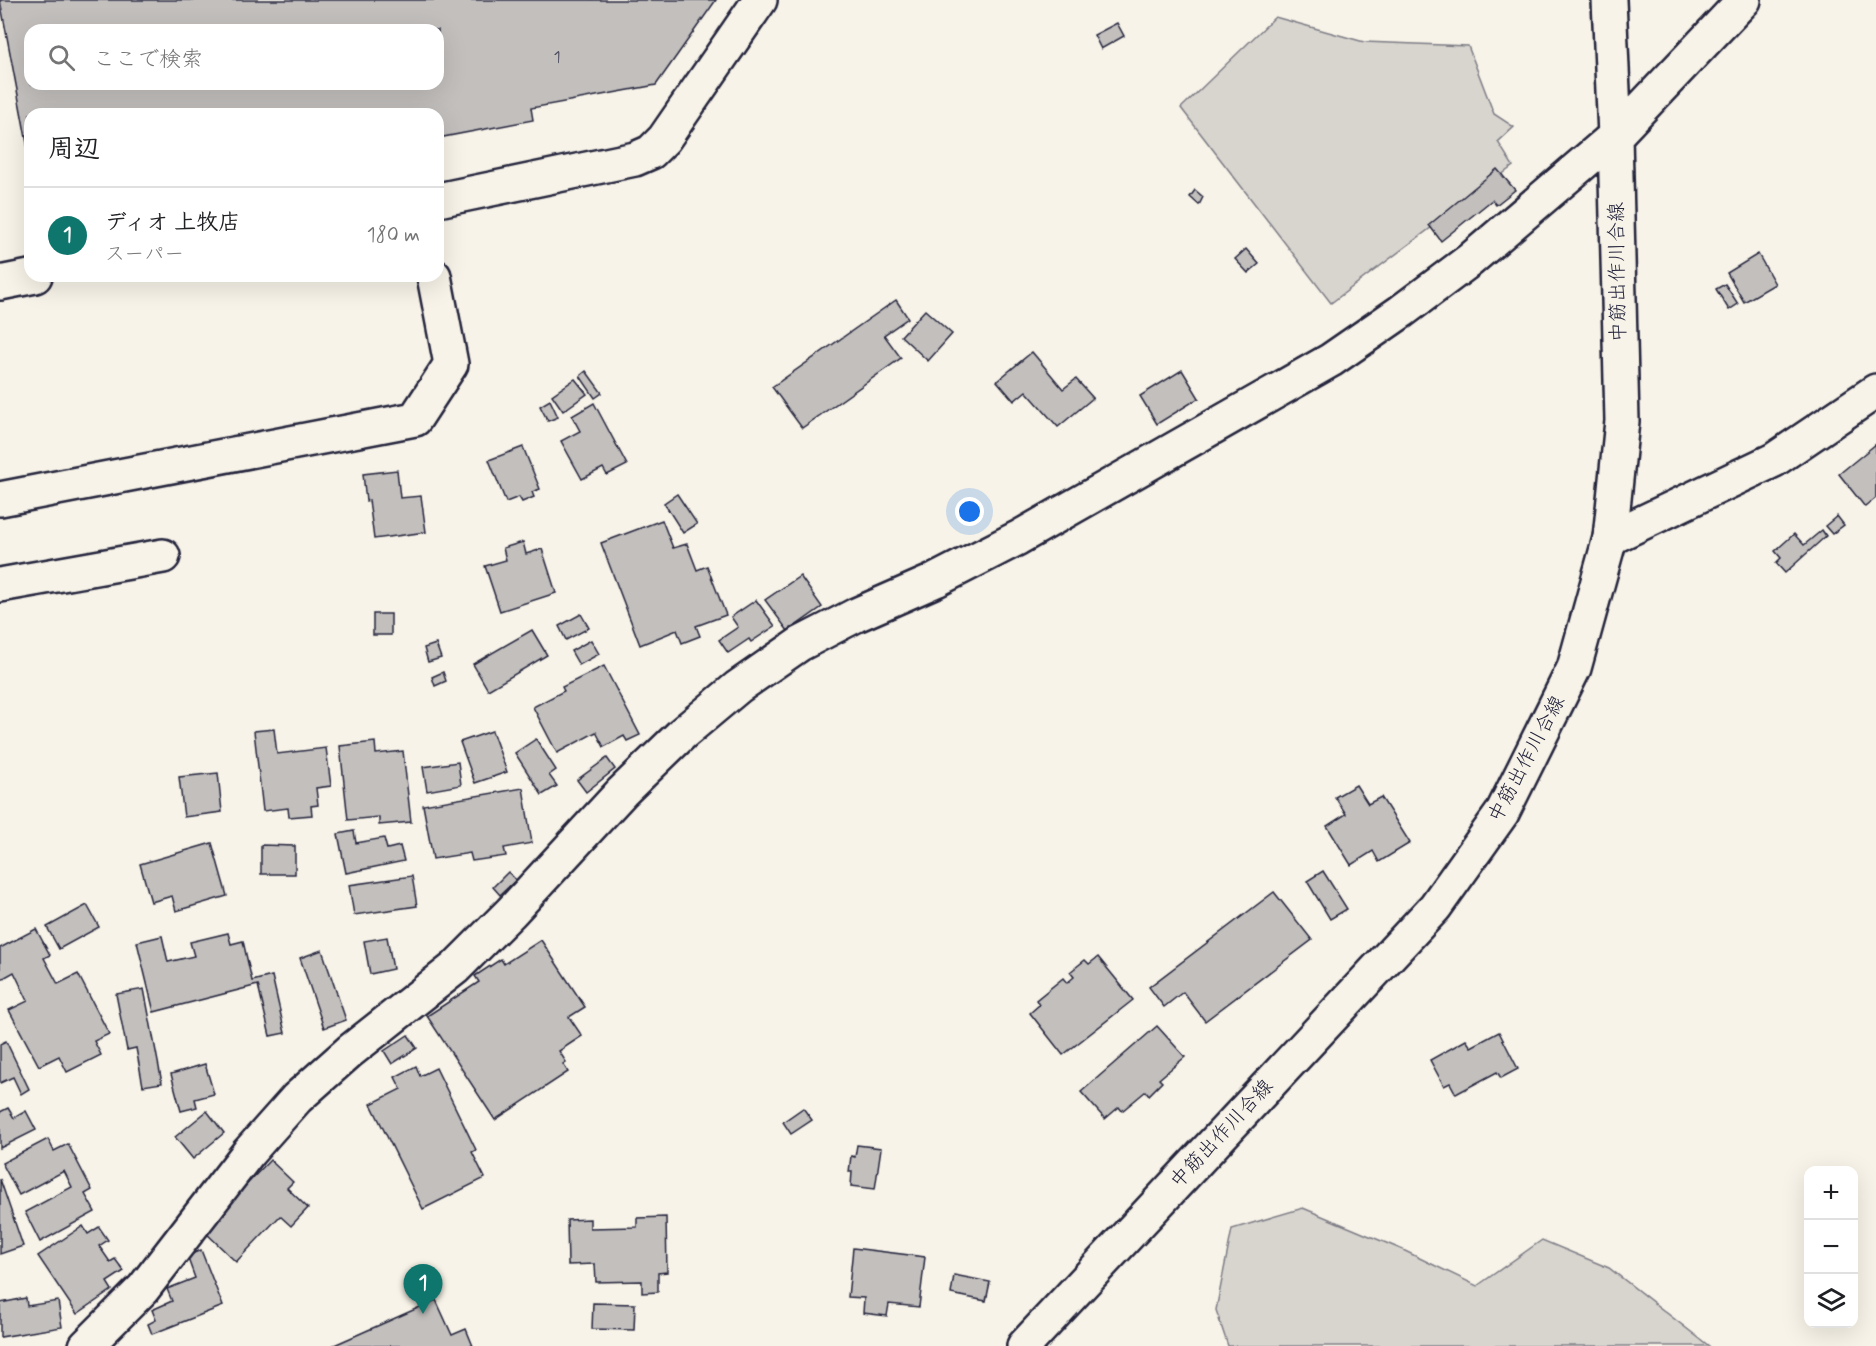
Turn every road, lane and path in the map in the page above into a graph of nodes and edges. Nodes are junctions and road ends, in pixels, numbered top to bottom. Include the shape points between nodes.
1 (760, 0) edge
2 (1609, 0) edge
3 (1744, 0) edge
4 (1615, 136) junction
5 (444, 199) edge
6 (24, 278) edge
7 (435, 282) edge
8 (0, 283) edge
9 (1876, 391) edge
10 (0, 499) edge
11 (1610, 538) junction
12 (163, 556) dead end
13 (0, 585) edge
14 (69, 1346) edge
15 (86, 1346) edge
16 (1024, 1346) edge

1 - 5 street via 651,152 635,159
2 - 4 street, 中筋出作川合線
3 - 4 street
4 - 11 street, 中筋出作川合線 via 1622,421
4 - 15 street via 1470,260 1331,360 1018,538 800,644 738,687 622,792 455,968 297,1098 249,1152 143,1289
6 - 8 street
7 - 10 street via 451,364 415,419
9 - 11 street via 1774,460
11 - 16 street, 中筋出作川合線 via 1574,668 1502,813 1435,907
12 - 13 street
14 - 15 street

